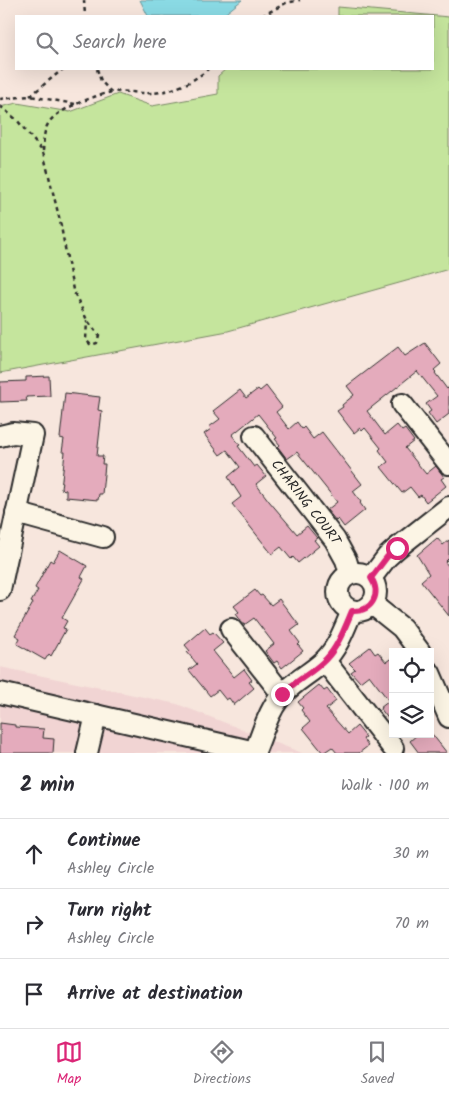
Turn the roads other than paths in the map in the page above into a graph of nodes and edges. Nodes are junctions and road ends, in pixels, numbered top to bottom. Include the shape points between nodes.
1 (402, 404) dead end
2 (0, 436) edge
3 (254, 436) dead end
4 (449, 464) edge
5 (16, 513) junction
6 (446, 515) edge
7 (103, 537) dead end
8 (350, 573) junction
9 (371, 578) junction
10 (0, 590) edge
11 (372, 604) junction
12 (352, 611) junction
13 (231, 629) dead end
14 (417, 648) edge
15 (325, 661) junction
16 (434, 682) edge
17 (0, 693) edge
18 (282, 694) junction
19 (96, 715) junction
20 (449, 718) edge
21 (394, 748) dead end
22 (87, 753) edge
23 (254, 753) edge

1 - 4 street
2 - 5 street via 13,433 33,435
3 - 8 street, CHARING COURT via 335,540
5 - 7 street
5 - 10 street
6 - 9 street via 387,557
8 - 9 street via 358,572
8 - 12 street via 340,582 338,596 340,603
9 - 11 street via 376,590
11 - 12 street via 360,611
11 - 14 street via 402,628
12 - 15 street
13 - 18 street
15 - 18 street
15 - 21 street
16 - 20 street
17 - 19 street
18 - 23 street
19 - 22 street
19 - 23 street

